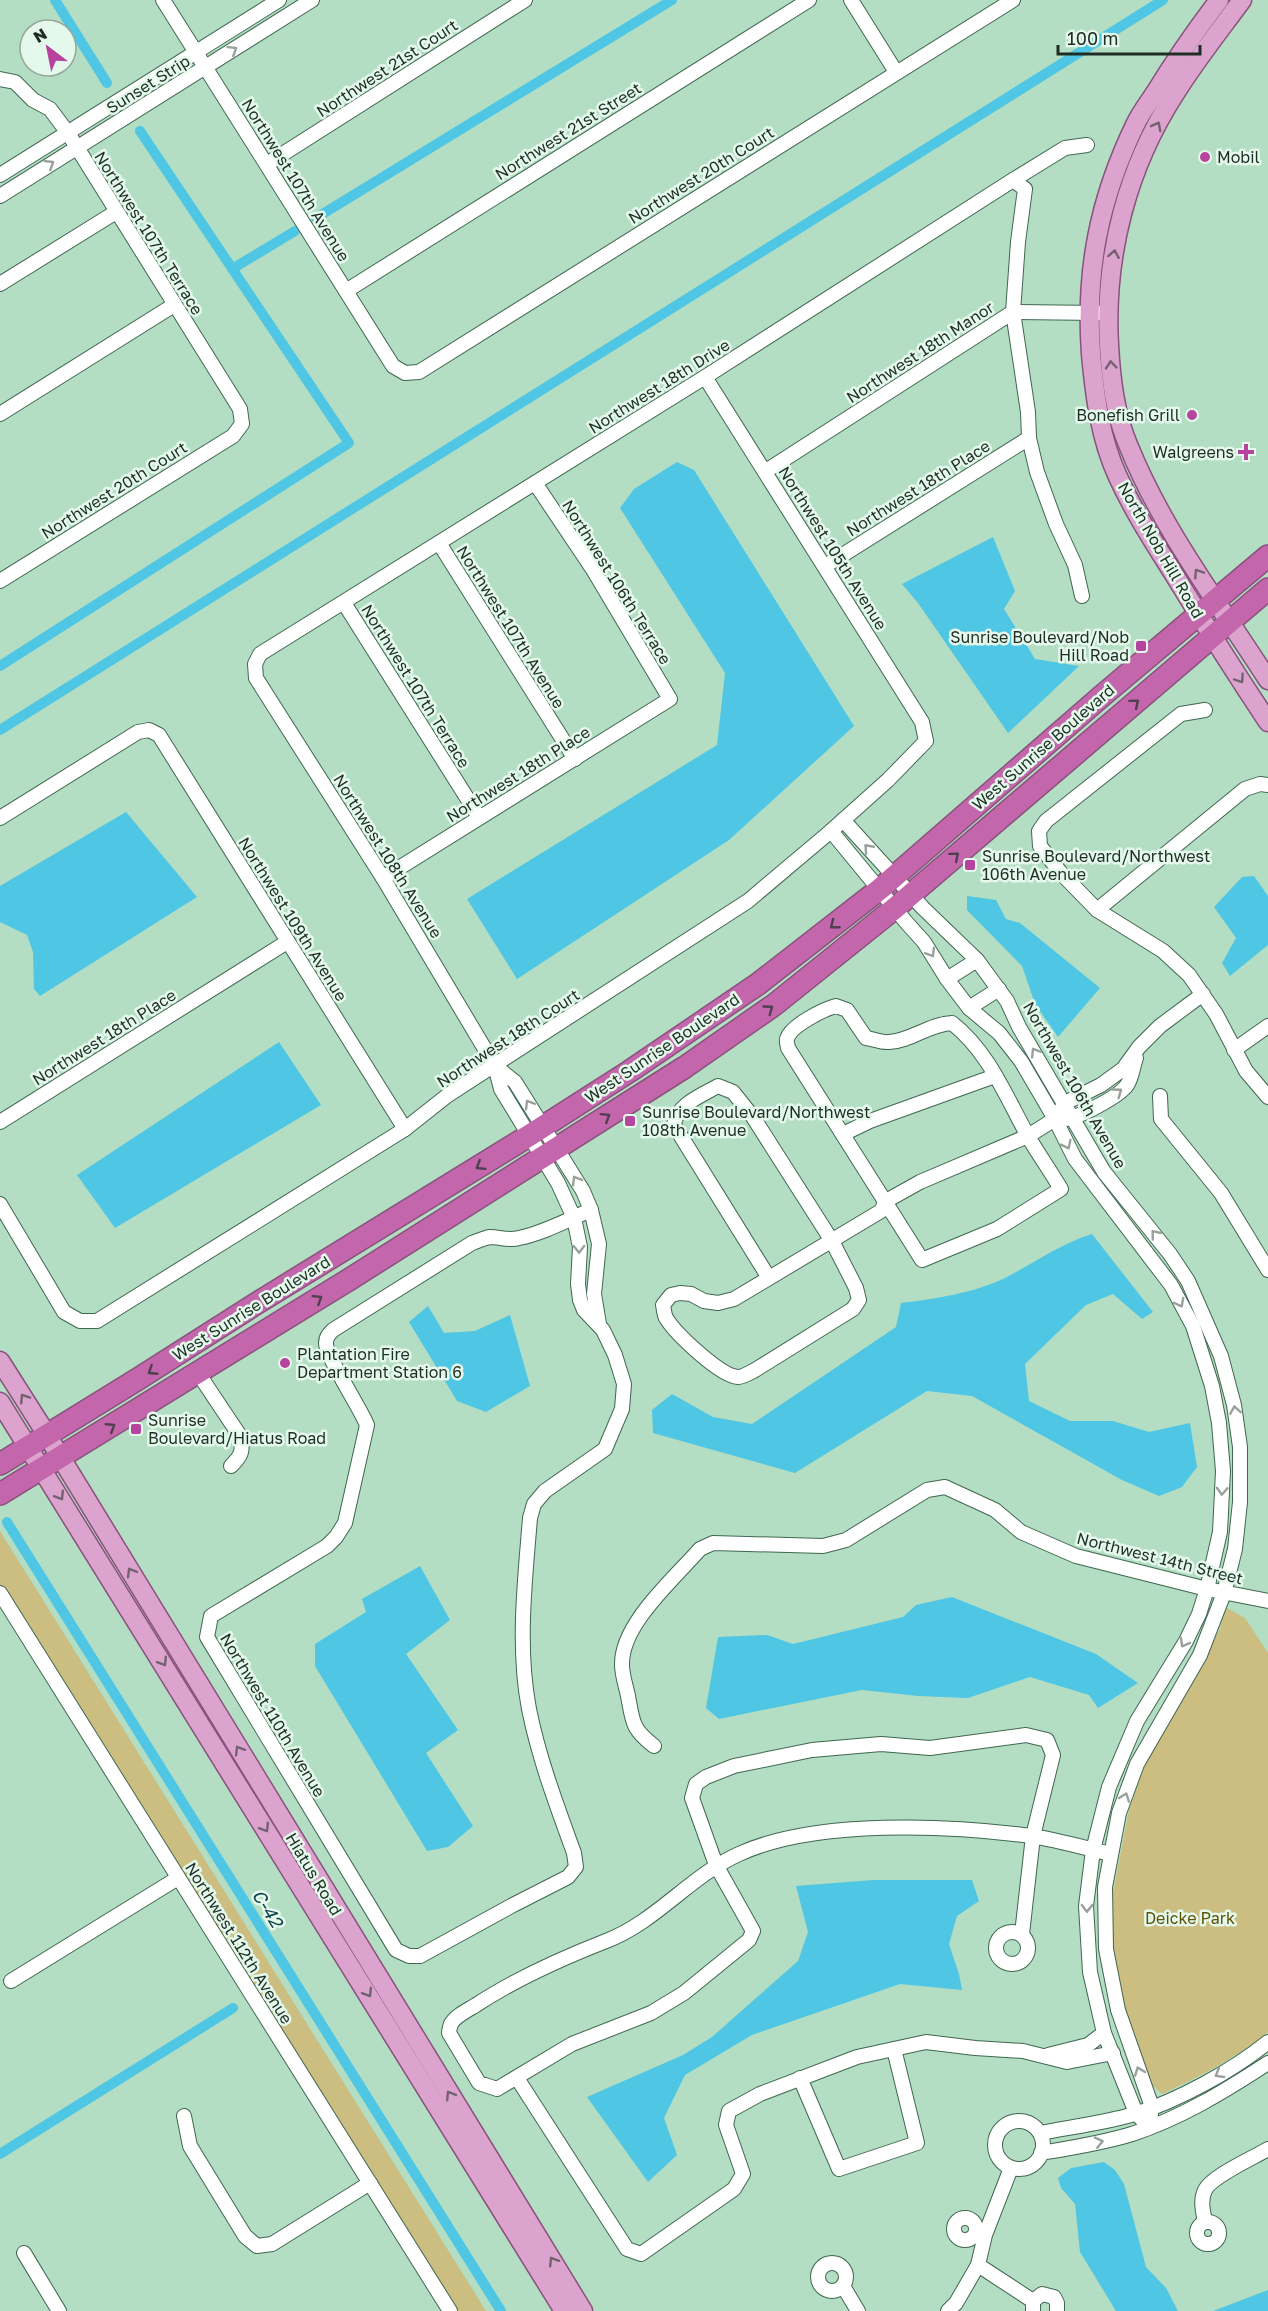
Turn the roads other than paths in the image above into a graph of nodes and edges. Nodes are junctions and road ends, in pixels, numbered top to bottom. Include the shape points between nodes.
1 (163, 0) edge
2 (279, 0) edge
3 (312, 0) edge
4 (525, 0) edge
5 (809, 0) edge
6 (850, 0) edge
7 (1013, 0) edge
8 (1219, 0) edge
9 (1242, 0) edge
10 (196, 52) junction
11 (206, 67) junction
12 (896, 72) junction
13 (3, 79) edge
14 (68, 133) junction
15 (1087, 145) dead end
16 (77, 147) junction
17 (267, 164) junction
18 (0, 176) edge
19 (1013, 180) junction
20 (0, 196) edge
21 (116, 212) junction
22 (0, 284) edge
23 (346, 291) junction
24 (174, 305) junction
25 (1013, 312) junction
26 (1088, 313) junction
27 (1107, 313) junction
28 (405, 373) joint
29 (705, 377) junction
30 (0, 414) edge
31 (242, 424) joint
32 (1029, 438) junction
33 (766, 471) junction
34 (535, 483) junction
35 (438, 543) junction
36 (1268, 556) edge
37 (825, 566) junction
38 (0, 581) edge
39 (1268, 589) edge
40 (1082, 596) dead end
41 (1215, 599) junction
42 (344, 603) junction
43 (1198, 614) junction
44 (1231, 622) junction
45 (1212, 637) junction
46 (255, 664) joint
47 (1268, 680) edge
48 (670, 699) joint
49 (1205, 710) dead end
50 (1268, 722) edge
51 (926, 741) joint
52 (575, 759) junction
53 (1264, 784) edge
54 (479, 817) junction
55 (0, 818) edge
56 (843, 820) junction
57 (831, 831) junction
58 (383, 878) junction
59 (887, 883) junction
60 (902, 901) junction
61 (1097, 910) junction
62 (287, 942) junction
63 (977, 960) junction
64 (947, 979) junction
65 (999, 989) junction
66 (1203, 994) junction
67 (969, 1008) junction
68 (1268, 1026) edge
69 (1139, 1047) junction
70 (1234, 1050) junction
71 (495, 1066) junction
72 (995, 1076) junction
73 (1160, 1096) dead end
74 (1268, 1097) edge
75 (1065, 1103) junction
76 (1074, 1118) junction
77 (1055, 1119) junction
78 (0, 1122) edge
79 (405, 1129) junction
80 (536, 1131) junction
81 (843, 1134) junction
82 (1028, 1136) junction
83 (549, 1153) junction
84 (886, 1201) junction
85 (0, 1204) edge
86 (591, 1210) junction
87 (574, 1218) junction
88 (832, 1241) junction
89 (1267, 1266) edge
90 (769, 1278) junction
91 (599, 1324) junction
92 (0, 1361) edge
93 (198, 1373) junction
94 (0, 1402) edge
95 (47, 1435) junction
96 (28, 1447) junction
97 (61, 1457) junction
98 (0, 1464) edge
99 (231, 1466) dead end
100 (42, 1469) junction
101 (0, 1494) edge
102 (1207, 1589) junction
103 (0, 1593) edge
104 (1224, 1593) junction
105 (1268, 1601) edge
106 (654, 1746) dead end
107 (1033, 1836) junction
108 (1093, 1850) junction
109 (1111, 1854) junction
110 (716, 1865) junction
111 (178, 1878) junction
112 (1022, 1934) dead end
113 (409, 1956) joint
114 (11, 1981) dead end
115 (1104, 2033) junction
116 (1268, 2042) edge
117 (894, 2049) junction
118 (1113, 2053) junction
119 (1046, 2055) junction
120 (1268, 2064) edge
121 (517, 2078) junction
122 (800, 2078) junction
123 (1152, 2107) junction
124 (1136, 2113) junction
125 (184, 2116) dead end
126 (1149, 2127) junction
127 (1040, 2133) junction
128 (1268, 2149) edge
129 (1041, 2153) junction
130 (1011, 2168) junction
131 (370, 2183) junction
132 (1205, 2222) dead end
133 (24, 2253) dead end
134 (978, 2265) junction
135 (843, 2286) dead end
136 (1033, 2306) edge
137 (59, 2311) edge
138 (450, 2311) edge
139 (564, 2311) edge
140 (583, 2311) edge
141 (858, 2311) edge
142 (948, 2311) edge
143 (1057, 2311) edge

1 - 10 street, Northwest 107th Avenue
2 - 10 street, Sunset Strip
11 -> 3 street, Sunset Strip
4 - 17 street, Northwest 21st Court
5 - 23 street, Northwest 21st Street
6 - 12 street
7 - 12 street, Northwest 20th Court
8 - 26 main road, North Nob Hill Road via 1136,122 1106,198 1093,255
27 -> 9 main road, North Nob Hill Road via 1112,258 1132,179 1175,93
10 - 11 street, Northwest 107th Avenue
10 - 14 street, Sunset Strip
11 - 16 street, Sunset Strip
11 - 17 street, Northwest 107th Avenue
12 - 28 street, Northwest 20th Court via 419,372
13 - 14 street, Northwest 107th Terrace via 15,82 33,100 50,109
14 - 16 street, Northwest 107th Terrace
14 - 18 street, Sunset Strip
15 - 19 street, Northwest 18th Drive via 1065,148
20 -> 16 street, Sunset Strip
16 - 21 street, Northwest 107th Terrace
17 - 23 street, Northwest 107th Avenue
19 - 25 street via 1025,189
19 - 29 street, Northwest 18th Drive
21 - 22 street
21 - 24 street, Northwest 107th Terrace
23 - 28 street, Northwest 107th Avenue via 393,366
24 - 30 street
24 - 31 street, Northwest 107th Terrace via 240,409
25 - 26 street, Northwest 18th Manor
25 - 32 street
25 - 33 street, Northwest 18th Manor
26 - 27 street, Northwest 18th Manor
26 - 43 main road, North Nob Hill Road via 1099,422 1110,455 1138,518
41 -> 27 main road, North Nob Hill Road via 1178,543 1128,446 1114,395
29 - 33 street, Northwest 105th Avenue
29 - 34 street, Northwest 18th Drive
31 - 38 street, Northwest 20th Court via 233,436
32 - 37 street, Northwest 18th Place
32 - 40 street via 1037,472 1075,565
33 - 37 street, Northwest 105th Avenue
34 - 35 street, Northwest 18th Drive
34 - 48 street, Northwest 106th Terrace via 592,568
35 - 42 street, Northwest 18th Drive
35 - 52 street, Northwest 107th Avenue
36 - 41 highway, West Sunrise Boulevard
37 - 51 street, Northwest 105th Avenue via 922,722
39 - 44 highway, West Sunrise Boulevard
41 - 43 highway, West Sunrise Boulevard
41 - 44 main road, North Nob Hill Road
42 - 46 street, Northwest 18th Drive via 260,654
42 - 54 street, Northwest 107th Terrace
43 - 45 main road, North Nob Hill Road
43 - 59 highway, West Sunrise Boulevard
44 - 45 highway, West Sunrise Boulevard
44 - 47 main road, North Nob Hill Road
45 -> 50 main road, North Nob Hill Road
60 -> 45 highway, West Sunrise Boulevard
46 - 58 street, Northwest 108th Avenue via 256,678
48 - 52 street, Northwest 18th Place
49 - 61 street via 1182,714 1046,821 1039,831 1040,846
51 - 56 street, Northwest 18th Court
52 - 54 street, Northwest 18th Place
53 - 61 street via 1245,789
54 - 58 street, Northwest 18th Place
55 - 62 street, Northwest 109th Avenue via 138,732 150,730 159,735
56 - 57 street, Northwest 18th Court
59 -> 56 street, Northwest 106th Avenue
57 - 59 street, Northwest 106th Avenue
57 - 71 street, Northwest 18th Court via 748,901
58 - 71 street, Northwest 108th Avenue
59 - 60 street, Northwest 106th Avenue
59 - 60 street, Northwest 106th Avenue
59 -> 80 highway, West Sunrise Boulevard via 758,984
60 - 63 street, Northwest 106th Avenue
60 -> 64 street, Northwest 106th Avenue
83 -> 60 highway, West Sunrise Boulevard via 774,1005
61 - 66 street via 1163,951
62 - 78 street, Northwest 18th Place
62 - 79 street, Northwest 109th Avenue
63 - 64 street
63 - 65 street, Northwest 106th Avenue
64 - 67 street, Northwest 106th Avenue
65 - 67 street
75 -> 65 street, Northwest 106th Avenue
66 - 69 street
66 - 70 street
67 - 77 street, Northwest 106th Avenue via 1005,1040
68 - 70 street
69 - 75 street via 1123,1069
76 -> 69 street via 1127,1085
70 - 74 street
71 - 79 street, Northwest 18th Court via 448,1095
71 - 80 street, Northwest 108th Avenue via 501,1089
72 - 81 street
72 - 81 street via 983,1054 952,1023 887,1042 866,1038 847,1010 836,1006 824,1009 790,1031 786,1040
72 - 82 street
73 - 89 street via 1161,1119 1221,1192
75 - 76 street, Northwest 106th Avenue
75 - 77 street
76 - 77 street
104 -> 76 street, Northwest 106th Avenue via 1235,1549 1240,1447 1221,1356 1188,1281 1104,1172
77 - 82 street
77 -> 102 street, Northwest 106th Avenue via 1075,1159 1170,1285 1193,1326 1218,1414 1223,1471 1220,1532
79 - 85 street, Northwest 18th Court via 97,1321 80,1321 64,1311
80 - 83 street, Northwest 108th Avenue
80 -> 95 highway, West Sunrise Boulevard
81 - 84 street
82 - 84 street via 920,1182
82 - 84 street via 1061,1189 997,1229 922,1260
86 -> 83 street, Northwest 108th Avenue via 583,1191
83 - 87 street, Northwest 108th Avenue
93 -> 83 highway, West Sunrise Boulevard
84 - 88 street via 880,1211
86 - 87 street
86 - 91 street, Northwest 108th Avenue via 599,1244 594,1294
87 -> 91 street, Northwest 108th Avenue via 580,1247 580,1300 584,1310
87 - 113 street, Northwest 110th Avenue via 537,1234 515,1239 489,1237 472,1243 333,1330 325,1344 367,1425 345,1523 327,1546 211,1616 207,1637 396,1950
88 - 90 street
88 - 90 street via 753,1117 733,1092 718,1086 681,1108 674,1125
88 - 90 street via 856,1288 859,1300 853,1310 748,1374 729,1374 702,1356 664,1316 663,1305 671,1295 692,1294 718,1303 734,1299
91 - 113 street, Northwest 108th Avenue via 624,1384 622,1409 604,1449 545,1491 534,1504 522,1609 529,1708 576,1867 568,1877 420,1956
95 -> 92 main road, Hiatus Road
97 -> 93 highway, West Sunrise Boulevard
93 - 99 street via 240,1436 241,1455
94 - 96 main road, Hiatus Road
95 - 96 highway, West Sunrise Boulevard
95 - 97 main road, Hiatus Road
96 - 98 highway, West Sunrise Boulevard
96 - 100 main road, Hiatus Road
97 - 100 highway, West Sunrise Boulevard
140 -> 97 main road, Hiatus Road
100 - 101 highway, West Sunrise Boulevard
100 -> 139 main road, Hiatus Road
102 - 104 street, Northwest 14th Street
102 - 106 street, Northwest 14th Street via 1076,1556 1021,1532 994,1510 945,1487 927,1490 846,1540 823,1546 713,1542 700,1549 637,1620 625,1643 622,1665 630,1711 637,1733
102 -> 108 street, Northwest 106th Avenue via 1186,1641 1123,1751
103 - 111 street, Northwest 112th Avenue
104 - 105 street, Northwest 14th Street
109 -> 104 street, Northwest 106th Avenue via 1119,1813 1137,1764 1200,1655
107 - 108 street
107 - 110 street via 956,1829 858,1829 772,1841
107 - 110 street via 1053,1755 1047,1740 1026,1735 930,1748 881,1744 812,1750 734,1766 696,1784 692,1798
107 - 112 street
108 - 109 street
108 -> 115 street, Northwest 106th Avenue via 1086,1906 1089,1961
123 -> 109 street, Northwest 106th Avenue via 1118,2010 1106,1949 1104,1904
110 - 121 street via 753,1931 749,1940 684,1993 651,2013 572,2044
110 - 121 street via 618,1936 506,1986 451,2023 449,2033 479,2083 497,2089
111 - 114 street
111 - 131 street, Northwest 112th Avenue
115 - 118 street, Northwest 106th Avenue
115 - 119 street via 1088,2045
116 -> 123 street via 1217,2076
117 - 119 street via 926,2042
117 - 122 street via 857,2057
117 - 122 street via 917,2143 839,2169
118 - 119 street via 1067,2062
118 - 124 street, Northwest 106th Avenue
120 - 126 street via 1223,2092
121 - 122 street via 627,2249 640,2254 734,2188 743,2174 726,2126 729,2111
123 - 124 street
123 - 126 street, Northwest 106th Avenue
124 - 126 street, Northwest 106th Avenue
124 - 127 street
125 - 131 street via 190,2146 245,2236 256,2246 272,2244
129 -> 126 street via 1133,2134
127 - 129 street
127 - 130 street via 1025,2122 1007,2125 1000,2131 995,2149
128 - 132 street via 1206,2188 1202,2205
129 - 130 street via 1026,2168
130 - 134 street via 980,2234
131 - 138 street, Northwest 112th Avenue
133 - 137 street
134 - 136 street
134 - 142 street
135 - 141 street
136 - 143 street via 1037,2296 1049,2294 1057,2303

